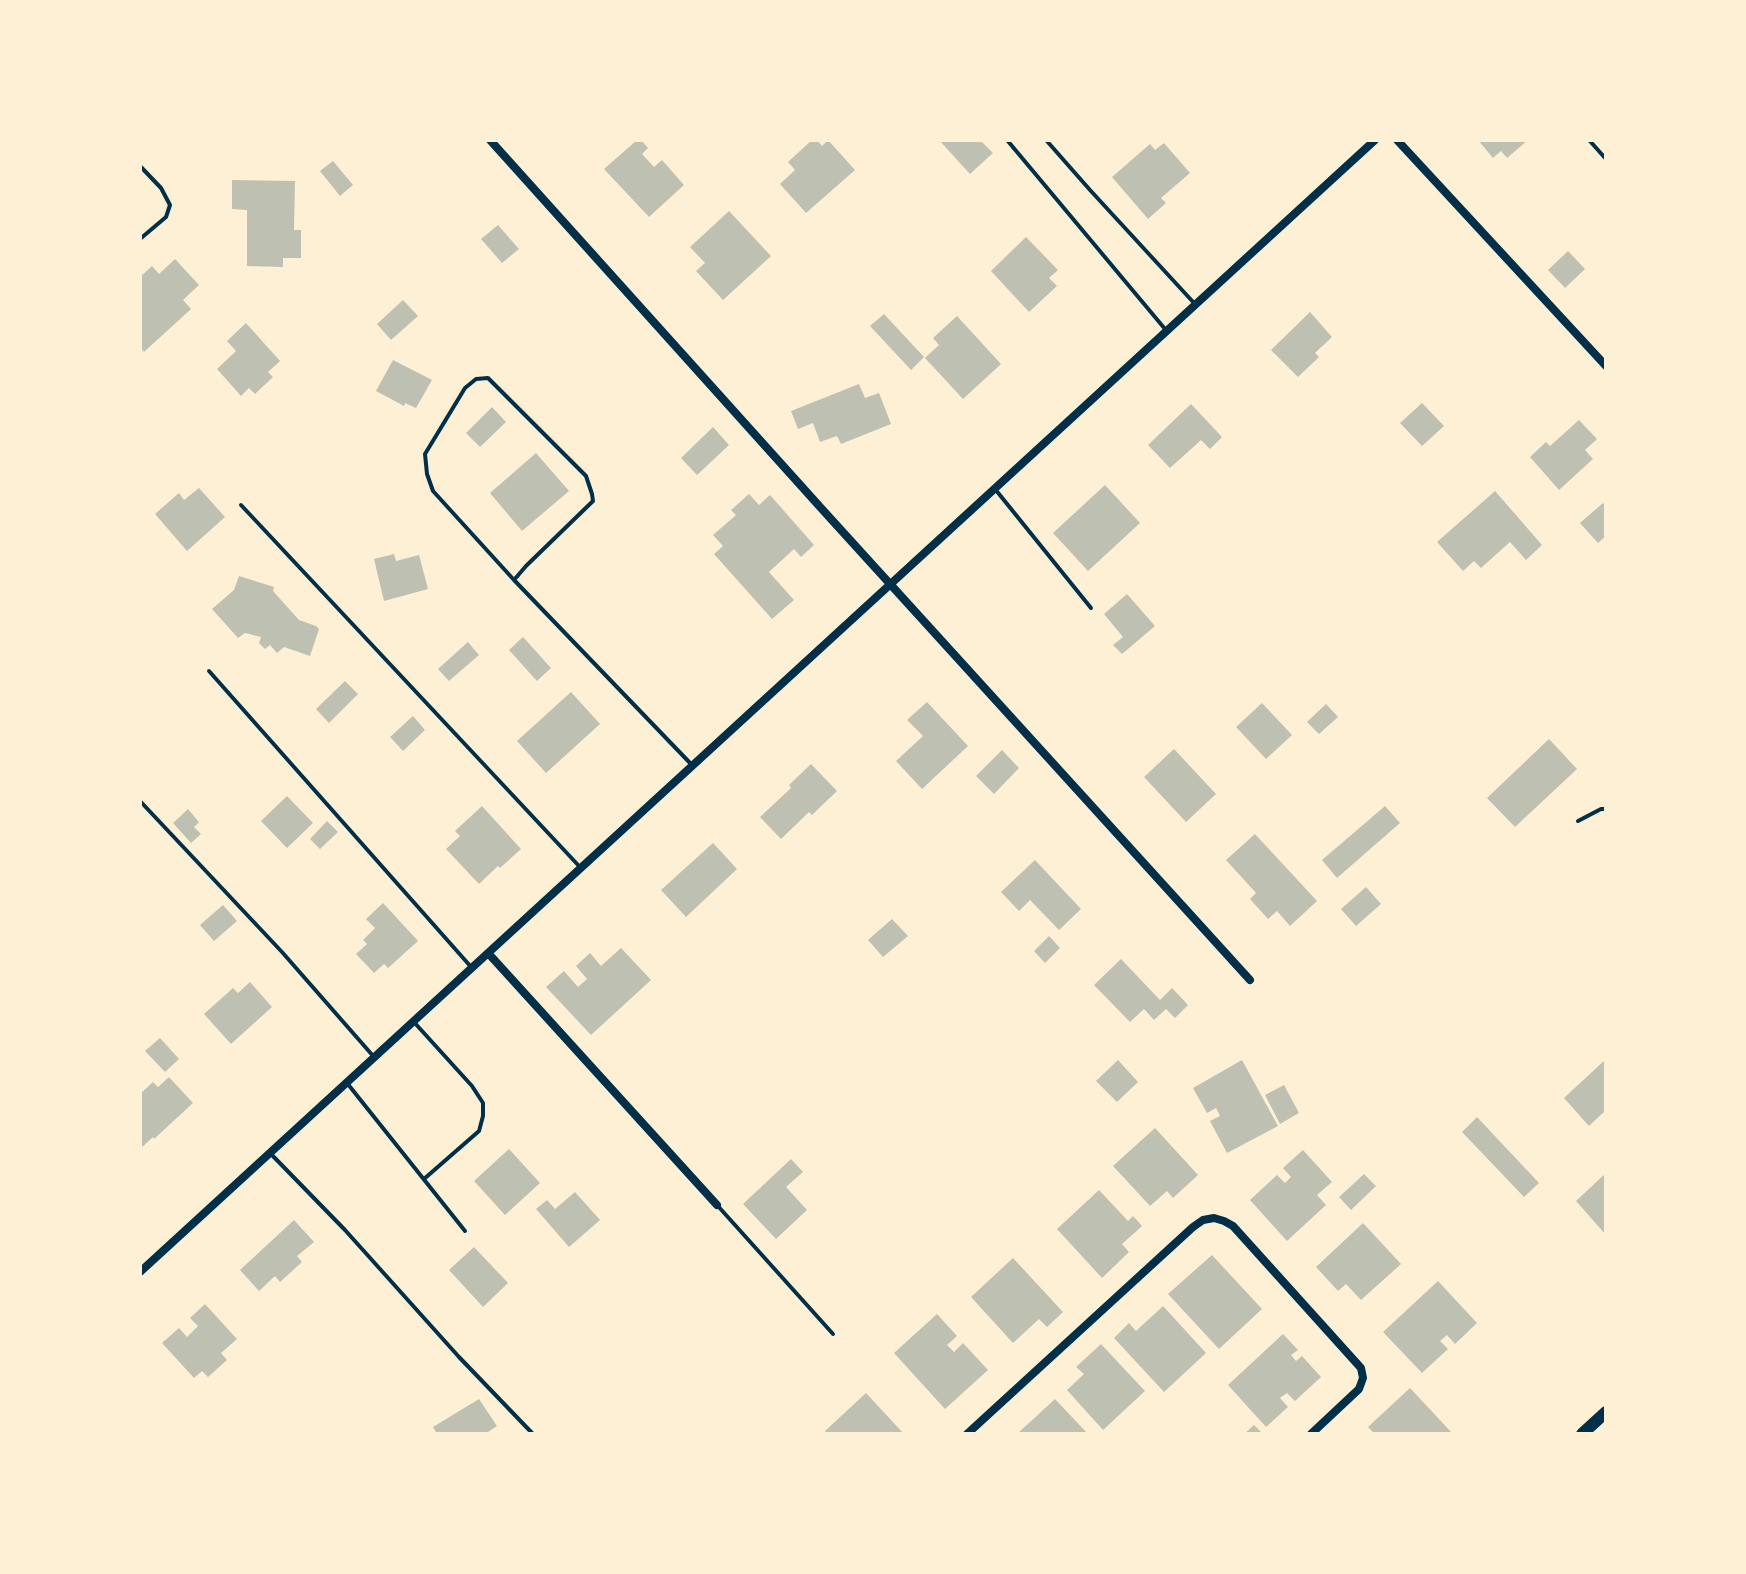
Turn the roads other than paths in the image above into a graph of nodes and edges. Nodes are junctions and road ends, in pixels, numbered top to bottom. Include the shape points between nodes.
1 (490, 140) edge
2 (1007, 140) edge
3 (1046, 140) edge
4 (1375, 140) edge
5 (1397, 140) edge
6 (1589, 140) edge
7 (1606, 159) edge
8 (140, 166) edge
9 (140, 239) edge
10 (1196, 304) junction
11 (1166, 331) junction
12 (1606, 366) edge
13 (995, 489) junction
14 (241, 505) dead end
15 (514, 580) junction
16 (891, 584) junction
17 (1091, 608) dead end
18 (209, 671) dead end
19 (692, 766) junction
20 (140, 801) edge
21 (1606, 809) edge
22 (1578, 821) dead end
23 (581, 868) junction
24 (488, 953) junction
25 (472, 968) junction
26 (1250, 980) dead end
27 (413, 1021) junction
28 (374, 1057) junction
29 (347, 1083) junction
30 (270, 1153) junction
31 (424, 1179) junction
32 (717, 1205) joint
33 (465, 1231) dead end
34 (140, 1272) edge
35 (833, 1334) dead end
36 (1606, 1412) edge
37 (533, 1434) edge
38 (967, 1434) edge
39 (1311, 1434) edge
40 (1582, 1434) edge

1 - 16 street
2 - 11 lane
3 - 10 lane
4 - 10 street
5 - 12 street
6 - 7 lane
8 - 9 lane via 170,205 166,217
10 - 11 street
11 - 13 street
13 - 16 street
13 - 17 lane
14 - 23 lane
15 - 15 lane via 593,501 592,494 586,476 488,378 476,379 465,388 425,454 427,474 433,491
15 - 19 lane
16 - 19 street
16 - 26 street
18 - 25 lane
19 - 23 street
20 - 28 lane
21 - 22 lane
23 - 24 street
24 - 25 street
24 - 32 street
25 - 27 street
27 - 28 street
27 - 31 lane via 483,1103 479,1131
28 - 29 street
29 - 30 street
29 - 31 lane
30 - 34 street
30 - 37 lane
31 - 33 lane
32 - 35 lane
36 - 40 main road
38 - 39 street via 1193,1227 1214,1218 1233,1226 1361,1368 1359,1389

